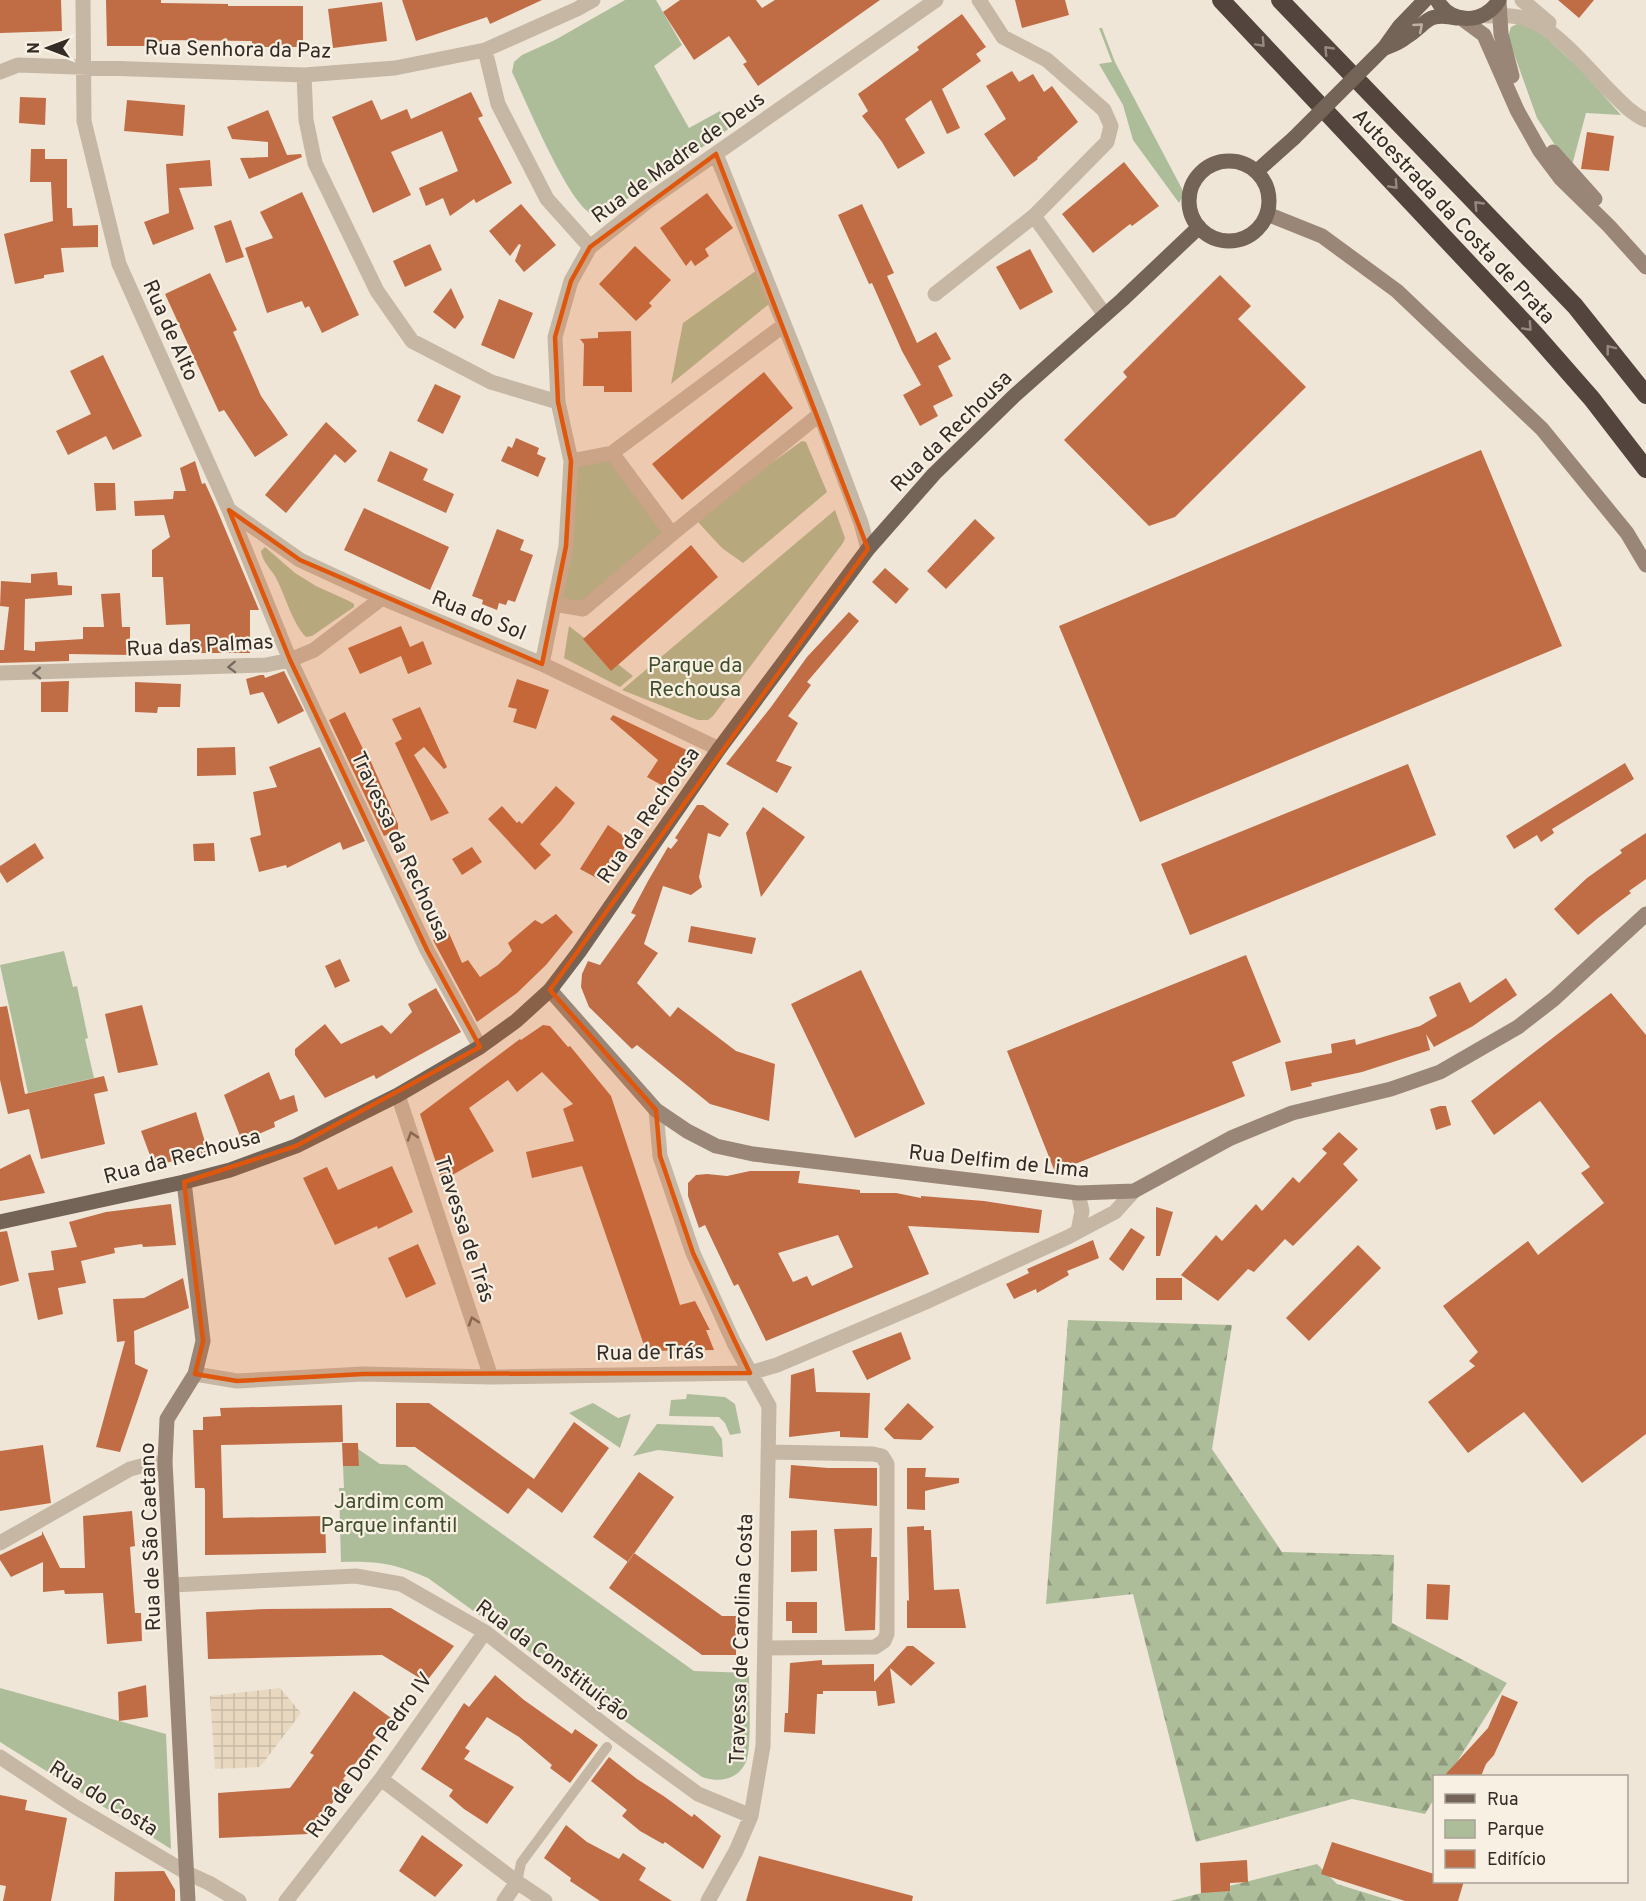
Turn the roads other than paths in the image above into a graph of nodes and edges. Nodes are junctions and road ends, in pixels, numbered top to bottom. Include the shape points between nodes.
1 (83, 0) edge
2 (593, 0) edge
3 (936, 0) edge
4 (979, 0) edge
5 (1221, 0) edge
6 (1280, 0) edge
7 (1425, 0) edge
8 (1437, 0) edge
9 (1522, 0) edge
10 (1499, 5) edge
11 (1459, 18) junction
12 (1558, 39) junction
13 (1383, 49) junction
14 (485, 50) junction
15 (84, 66) junction
16 (0, 72) edge
17 (304, 75) junction
18 (1646, 120) edge
19 (716, 154) junction
20 (1257, 171) junction
21 (1267, 214) junction
22 (1034, 216) junction
23 (1199, 227) junction
24 (590, 247) junction
25 (1646, 254) edge
26 (1646, 267) edge
27 (935, 294) dead end
28 (1105, 315) junction
29 (784, 325) junction
30 (1646, 395) edge
31 (558, 402) junction
32 (820, 414) junction
33 (612, 453) junction
34 (571, 461) junction
35 (1646, 470) edge
36 (230, 510) junction
37 (672, 534) junction
38 (868, 549) junction
39 (1646, 565) edge
40 (382, 598) junction
41 (554, 604) junction
42 (290, 660) junction
43 (542, 664) junction
44 (0, 673) edge
45 (719, 749) junction
46 (1646, 914) edge
47 (550, 990) junction
48 (480, 1047) junction
49 (398, 1095) junction
50 (656, 1110) junction
51 (184, 1182) junction
52 (1134, 1191) junction
53 (1078, 1193) junction
54 (0, 1222) edge
55 (1078, 1231) junction
56 (750, 1373) junction
57 (195, 1374) junction
58 (491, 1377) junction
59 (768, 1452) junction
60 (165, 1462) junction
61 (0, 1543) edge
62 (172, 1585) junction
63 (485, 1632) junction
64 (765, 1648) junction
65 (607, 1747) dead end
66 (0, 1757) edge
67 (381, 1779) junction
68 (751, 1816) junction
69 (187, 1873) junction
70 (517, 1882) junction
71 (188, 1901) edge
72 (239, 1901) edge
73 (286, 1901) edge
74 (504, 1901) edge
75 (545, 1901) edge
76 (708, 1901) edge

1 - 15 street, Rua de Alto
2 - 14 street, Rua Senhora da Paz
3 - 19 street, Rua de Madre de Deus
4 - 22 street via 1003,37 1047,60 1104,110 1111,126 1107,142
5 -> 35 highway, Autoestrada da Costa de Prata via 1535,334 1592,399
30 -> 6 highway, Autoestrada da Costa de Prata via 1575,306
7 - 13 main road
8 - 11 main road
9 - 12 street via 1549,22
10 - 11 main road via 1479,17
10 - 12 street via 1534,21
10 - 25 main road via 1508,64 1532,121 1556,157
13 -> 11 main road via 1406,38 1430,18
11 - 26 main road via 1484,35 1540,152
12 - 18 street via 1624,106
13 - 20 main road, bridge
14 - 17 street, Rua Senhora da Paz via 395,68
14 - 24 street via 498,104 547,199
15 - 16 street, Rua Senhora da Paz via 18,65
15 - 17 street, Rua Senhora da Paz
15 - 36 street, Rua de Alto via 84,121 119,264
17 - 31 street via 306,120 315,163 377,291 412,340 491,382
19 - 24 street, Rua de Madre de Deus
19 - 29 street
20 - 21 main road via 1270,195
20 - 23 main road via 1233,160 1207,167 1197,177 1189,202 1191,216
21 - 23 main road via 1257,231 1234,242 1209,236
21 - 39 main road via 1322,236 1397,291 1542,429 1626,533
22 - 27 street
22 - 28 street
23 - 28 main road, Rua da Rechousa
24 - 31 street, Rua de Madre de Deus via 571,281 555,337
28 - 38 main road, Rua da Rechousa via 934,474
29 - 32 street
29 - 33 street
31 - 34 street, Rua de Madre de Deus
32 - 37 street
32 - 38 street
33 - 34 street
33 - 37 street
34 - 41 street, Rua de Madre de Deus via 566,546
36 - 40 street, Rua do Sol via 300,560
36 - 42 street, Rua de Alto
37 - 41 street via 583,609
38 - 45 main road, Rua da Rechousa
40 - 42 street, Rua das Palmas via 314,650
40 - 43 street, Rua do Sol
41 - 43 street, Rua de Madre de Deus
42 -> 44 street, Rua das Palmas via 266,665
42 - 48 street, Travessa da Rechousa via 427,950
43 - 45 street, Rua do Sol
45 - 47 main road, Rua da Rechousa
46 - 52 main road, Rua Delfim de Lima via 1518,1027 1440,1072 1391,1089 1292,1113 1231,1138
47 - 48 main road, Rua da Rechousa via 516,1022
47 - 50 main road, Rua Delfim de Lima
48 - 49 main road, Rua da Rechousa
49 - 51 main road, Rua da Rechousa via 296,1146
58 -> 49 street, Travessa de Trás
50 - 53 main road, Rua Delfim de Lima via 716,1146 753,1154
50 - 56 street, Travessa de Carolina Costa via 660,1156 693,1253
51 - 54 main road, Rua da Rechousa
51 - 57 main road, Rua de São Caetano via 203,1341
52 - 53 main road, Rua Delfim de Lima
52 - 55 street, Rua de Trás via 1115,1212
53 - 55 street via 1082,1211
55 - 56 street, Rua de Trás via 928,1301
56 - 58 street, Rua de Trás
56 - 59 street, Travessa de Carolina Costa via 769,1406
57 - 58 street, Rua de Trás via 237,1381 363,1374
57 - 60 main road, Rua de São Caetano via 167,1419
59 - 64 street, Travessa de Carolina Costa
59 - 64 street via 882,1456 887,1464 887,1634 875,1647
60 - 61 street via 130,1469
60 - 62 main road, Rua de São Caetano
62 - 63 street, Rua da Constituição via 356,1576 401,1584
62 - 69 main road, Rua de São Caetano
63 - 67 street, Rua de Dom Pedro IV
63 - 68 street, Rua da Constituição via 698,1794
64 - 68 street, Travessa de Carolina Costa via 763,1746
65 - 70 street via 521,1863
66 - 69 street, Rua do Costa
67 - 70 street
67 - 73 street, Rua de Dom Pedro IV
68 - 76 street, Travessa de Carolina Costa
69 - 71 main road, Rua de São Caetano
69 - 72 street, Rua do Costa
70 - 74 street
70 - 75 street

